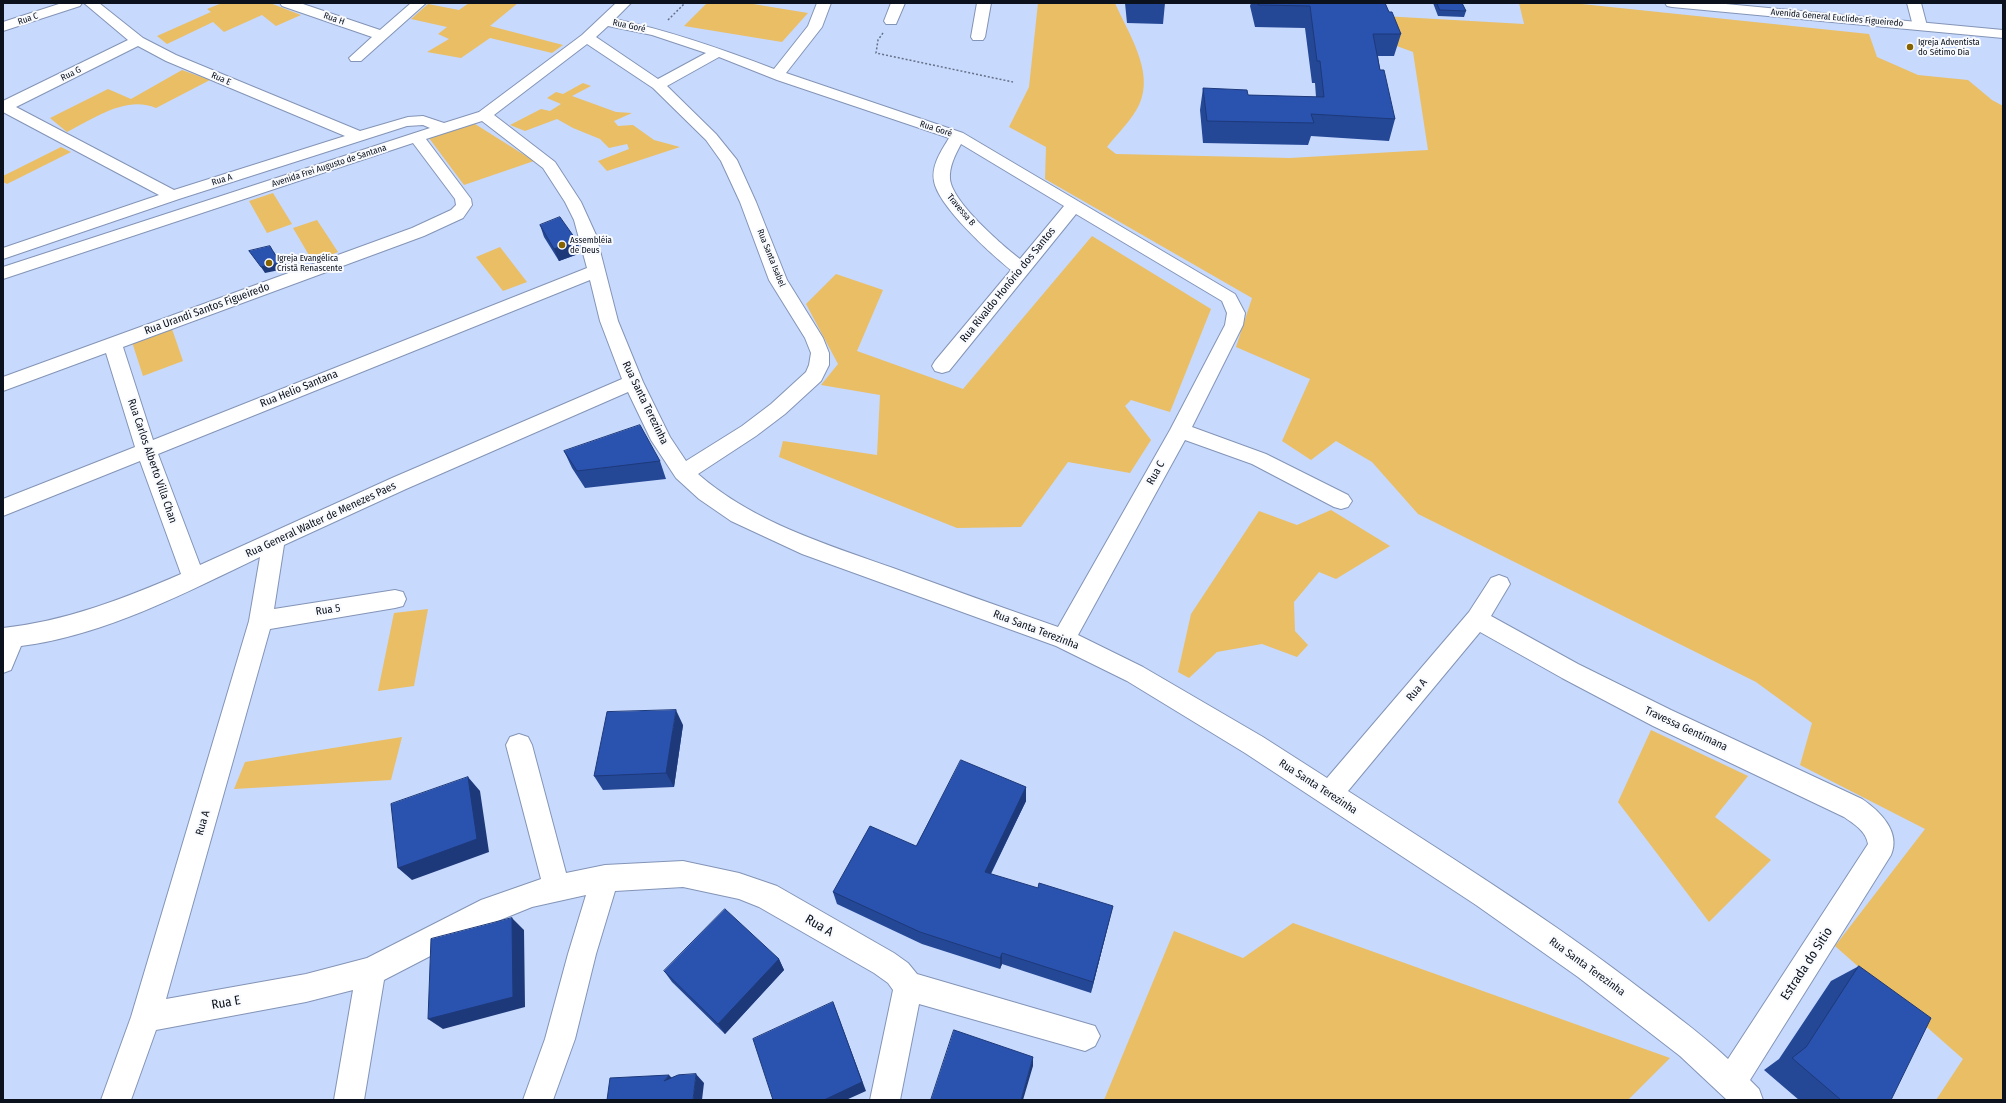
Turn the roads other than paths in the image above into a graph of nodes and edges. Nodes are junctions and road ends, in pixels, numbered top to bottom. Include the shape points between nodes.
1 (75, 3) edge
2 (91, 3) edge
3 (287, 3) edge
4 (418, 3) edge
5 (624, 3) edge
6 (824, 3) edge
7 (898, 3) edge
8 (984, 3) edge
9 (1672, 3) edge
10 (1914, 3) edge
11 (606, 21) junction
12 (891, 21) road end
13 (1920, 26) junction
14 (3, 27) edge
15 (2003, 34) edge
16 (381, 35) junction
17 (978, 36) dead end
18 (587, 38) junction
19 (138, 41) junction
20 (718, 52) junction
21 (356, 58) dead end
22 (777, 75) junction
23 (658, 85) junction
24 (3, 107) edge
25 (484, 115) junction
26 (442, 129) junction
27 (360, 136) junction
28 (958, 136) junction
29 (417, 138) junction
30 (173, 196) junction
31 (1074, 205) junction
32 (3, 254) edge
33 (1021, 269) junction
34 (596, 271) junction
35 (3, 273) edge
36 (1234, 304) joint
37 (112, 343) junction
38 (942, 366) dead end
39 (633, 382) junction
40 (3, 384) edge
41 (1180, 430) junction
42 (146, 450) junction
43 (683, 473) junction
44 (1341, 501) dead end
45 (3, 508) edge
46 (274, 542) junction
47 (194, 578) junction
48 (1500, 584) dead end
49 (395, 599) dead end
50 (1477, 619) junction
51 (261, 621) junction
52 (8, 638) edge
53 (1064, 639) junction
54 (3, 663) edge
55 (520, 745) dead end
56 (1330, 794) junction
57 (1882, 846) joint
58 (605, 878) junction
59 (557, 889) junction
60 (371, 970) junction
61 (908, 986) junction
62 (306, 988) joint
63 (146, 1017) junction
64 (1085, 1036) dead end
65 (1740, 1091) edge
66 (116, 1100) edge
67 (349, 1100) edge
68 (538, 1100) edge
69 (885, 1100) edge

1 - 14 street, Rua C
2 - 19 street, Rua E
3 - 16 street, Rua H
4 - 16 street
5 - 11 street, Avenida Frei Augusto de Santana
6 - 22 street via 815,27
7 - 12 street
8 - 17 street
9 - 13 street, Avenida General Euclides Figueiredo
10 - 13 street
11 - 18 street, Avenida Frei Augusto de Santana
11 - 20 street, Rua Goré via 656,32
13 - 15 street, Avenida General Euclides Figueiredo
16 - 21 street
18 - 23 street, Rua Santa Isabel
18 - 25 street, Avenida Frei Augusto de Santana
19 - 24 street, Rua G
19 - 27 street, Rua E via 207,74
20 - 22 street, Rua Goré
20 - 23 street
22 - 28 street, Rua Goré
23 - 43 street, Rua Santa Isabel via 711,136 729,160 778,280 814,338 820,353 819,365 814,376 778,409 749,431
24 - 30 street
25 - 26 street, Avenida Frei Augusto de Santana
25 - 34 street, Rua Santa Terezinha via 548,165 582,220
26 - 27 street, Rua A via 432,122 418,120
26 - 29 street, Avenida Frei Augusto de Santana
27 - 30 street, Rua A
28 - 31 street, Rua Goré
28 - 33 street, Travessa B via 943,166 941,174 944,189 1002,255
29 - 35 street, Avenida Frei Augusto de Santana
29 - 37 street, Rua Urandi Santos Figueiredo via 463,199 464,204 457,214 418,232
30 - 32 street, Rua A
31 - 33 street, Rua Rivaldo Honório dos Santos
31 - 36 street, Rua Goré via 1224,294
33 - 38 street, Rua Rivaldo Honório dos Santos
34 - 39 street, Rua Santa Terezinha via 609,321
34 - 42 street, Rua Helio Santana
36 - 41 street, Rua C via 1234,325
37 - 40 street, Rua Urandi Santos Figueiredo
37 - 42 street, Rua Carlos Alberto Villa Chan
39 - 43 street, Rua Santa Terezinha via 662,440
39 - 46 street, Rua General Walter de Menezes Paes via 365,498
41 - 44 street via 1259,458
41 - 53 street, Rua C
42 - 45 street, Rua Helio Santana
42 - 47 street, Rua Carlos Alberto Villa Chan
43 - 53 street, Rua Santa Terezinha via 706,493 739,515 810,548
46 - 47 street, Rua General Walter de Menezes Paes
46 - 51 street, Rua A
47 - 52 street, Rua General Walter de Menezes Paes via 75,626
48 - 50 street, Rua A
49 - 51 street, Rua 5
50 - 56 street, Rua A
50 - 57 street, Travessa Gentimana via 1662,718 1853,808 1875,825 1880,833
51 - 63 street, Rua A
52 - 54 street
53 - 56 street, Rua Santa Terezinha via 1135,674
55 - 59 street
56 - 65 street, Rua Santa Terezinha via 1486,895 1588,967 1691,1045
57 - 65 street, Estrada do Sitio
58 - 59 street, Rua A
58 - 61 street, Rua A via 683,874 739,886 767,896 884,963 898,973
58 - 68 street via 560,1039
59 - 60 street, Rua A via 532,894 491,910
60 - 62 street, Rua A
60 - 67 street
61 - 64 street
61 - 69 street
62 - 63 street, Rua E
63 - 66 street, Rua A

